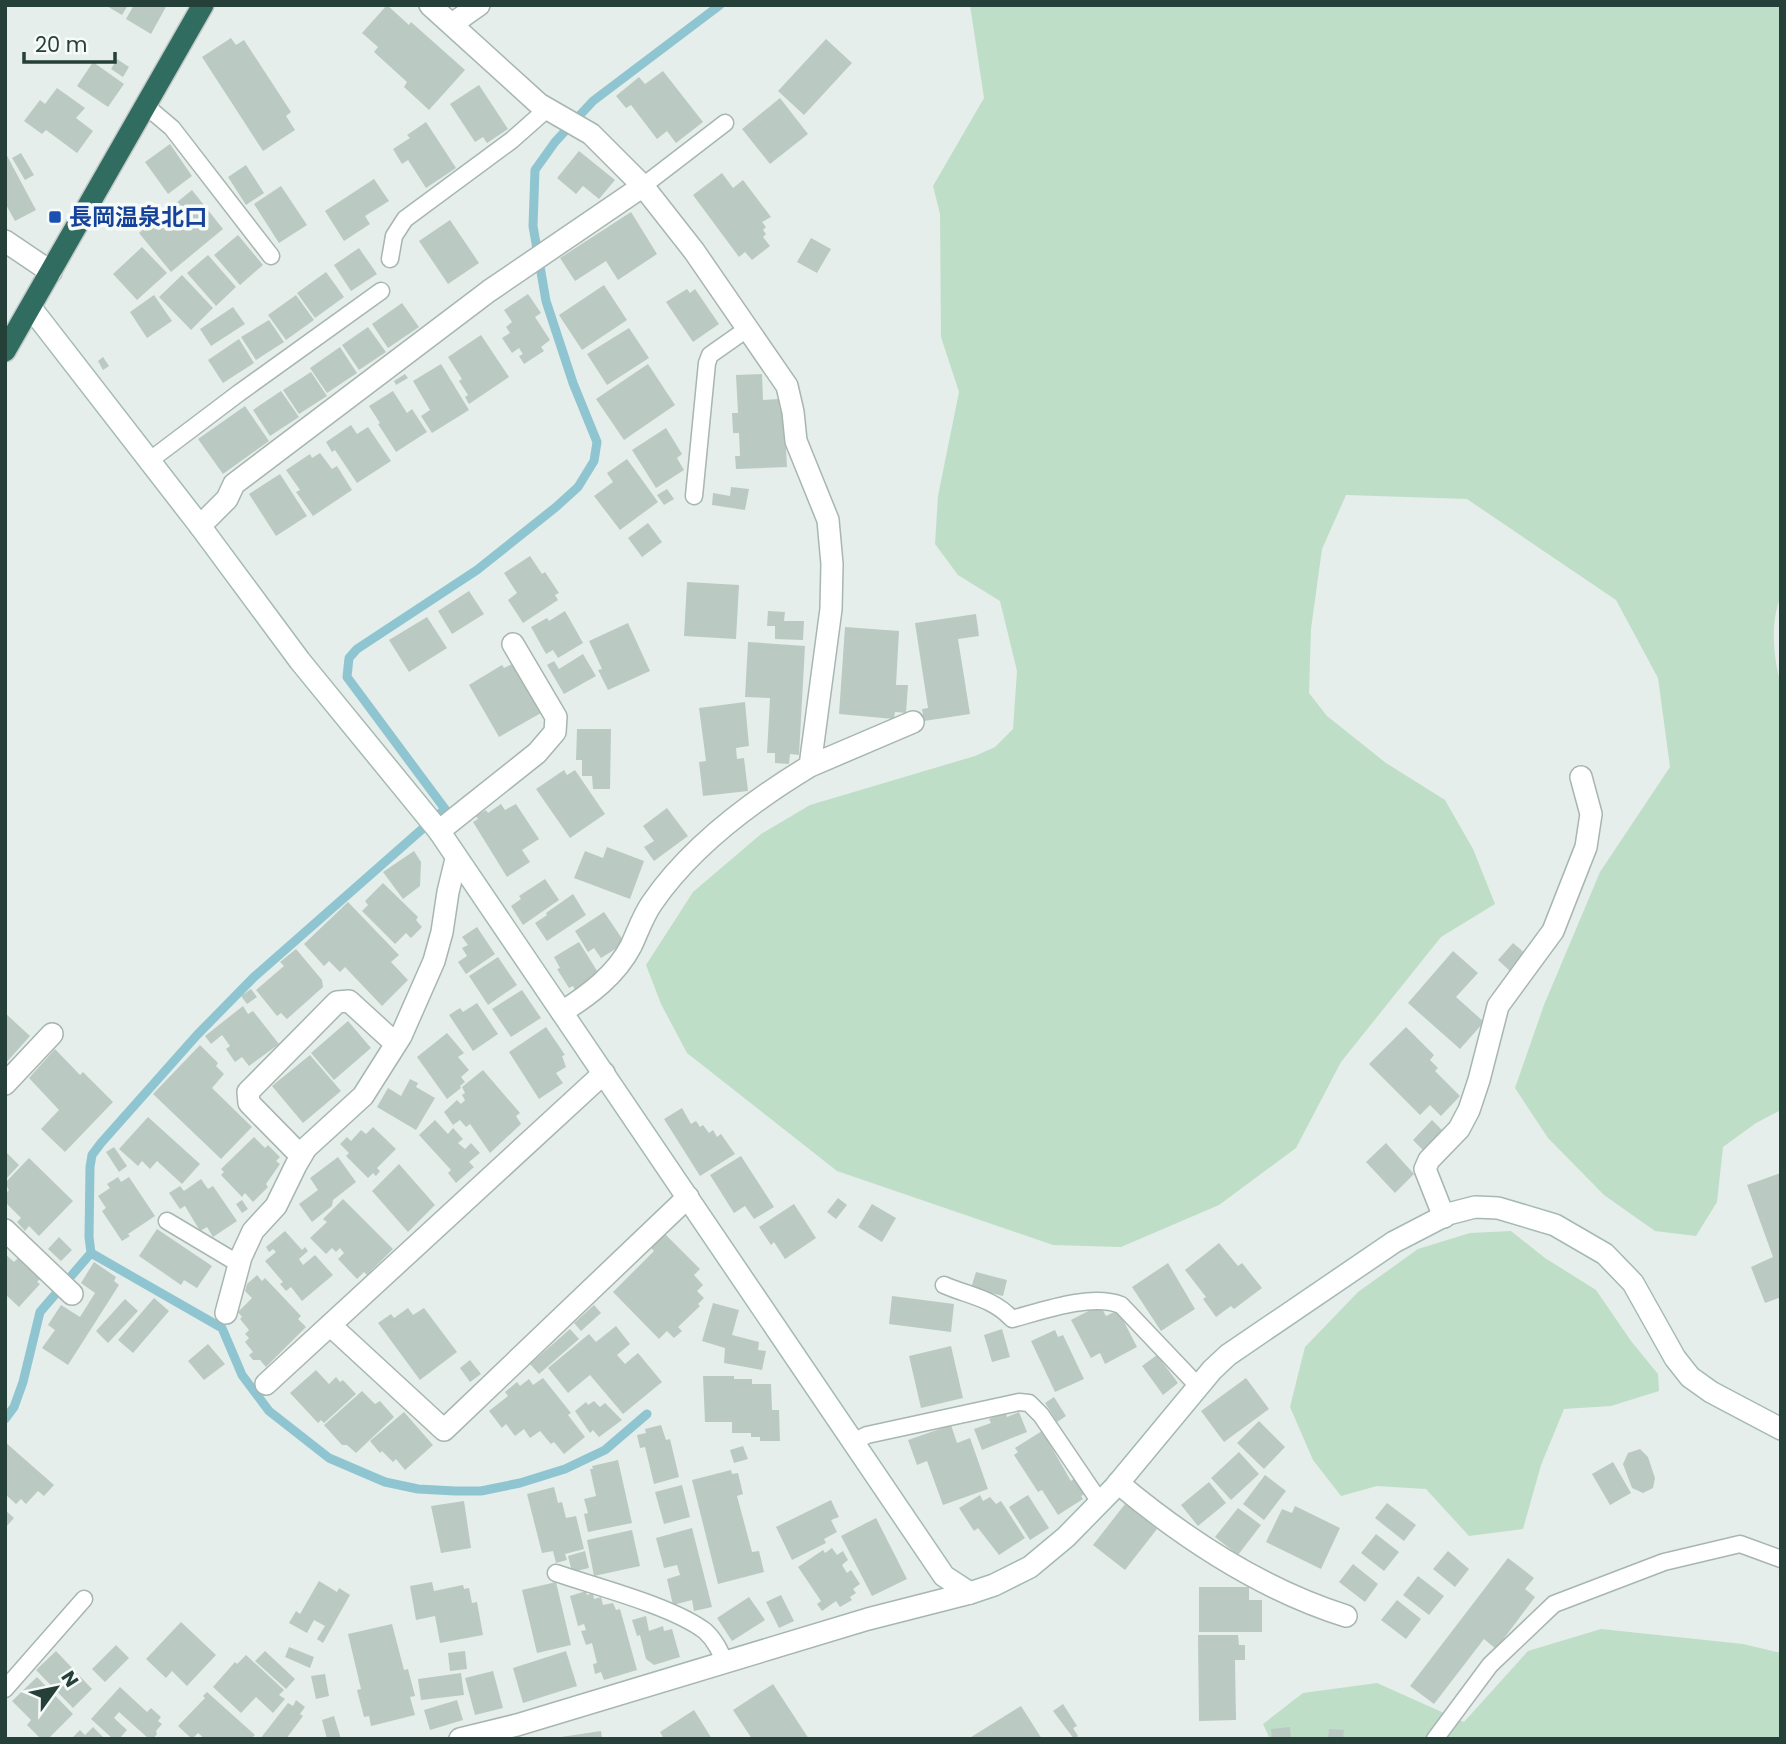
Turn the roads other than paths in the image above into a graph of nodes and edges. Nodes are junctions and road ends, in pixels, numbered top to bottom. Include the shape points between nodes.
1 (203, 5) edge
2 (430, 5) edge
3 (479, 5) edge
4 (452, 24) junction
5 (146, 106) junction
6 (547, 109) junction
7 (725, 123) dead end
8 (643, 186) junction
9 (5, 241) edge
10 (271, 256) dead end
11 (390, 259) dead end
12 (51, 272) junction
13 (381, 291) dead end
14 (31, 308) junction
15 (747, 329) junction
16 (5, 351) edge
17 (149, 461) junction
18 (694, 496) dead end
19 (200, 526) junction
20 (513, 644) dead end
21 (912, 722) dead end
22 (810, 766) junction
23 (1581, 777) dead end
24 (439, 831) junction
25 (456, 859) junction
26 (562, 1012) junction
27 (52, 1034) dead end
28 (396, 1044) junction
29 (604, 1073) junction
30 (5, 1084) edge
31 (301, 1156) junction
32 (688, 1198) junction
33 (1444, 1216) junction
34 (166, 1221) dead end
35 (5, 1230) edge
36 (239, 1264) junction
37 (944, 1285) dead end
38 (66, 1289) dead end
39 (226, 1313) dead end
40 (330, 1325) junction
41 (266, 1384) dead end
42 (1198, 1386) junction
43 (1781, 1429) edge
44 (853, 1442) junction
45 (1118, 1483) junction
46 (1100, 1502) junction
47 (1781, 1559) edge
48 (556, 1573) dead end
49 (970, 1593) junction
50 (84, 1599) dead end
51 (1346, 1616) dead end
52 (725, 1663) junction
53 (5, 1689) edge
54 (522, 1732) edge
55 (460, 1739) edge
56 (1436, 1739) edge

1 - 5 highway
2 - 4 street
3 - 4 street
4 - 6 street
5 - 10 lane via 172,128
5 - 12 highway
6 - 8 street via 591,134
6 - 11 lane via 512,141 405,219 394,236
7 - 8 lane
8 - 15 street
8 - 19 street via 489,291 234,484 227,499
9 - 12 street
12 - 14 highway
13 - 17 lane
14 - 16 highway
14 - 17 street
15 - 18 lane via 710,355 707,363
15 - 22 street via 787,386 796,441 828,520 831,609
17 - 19 street
19 - 24 street via 300,661
20 - 24 street via 556,717 555,732 537,753
21 - 22 street
22 - 26 street via 702,846 652,903 615,971
23 - 33 street via 1591,814 1586,847 1553,931 1498,1006 1469,1110 1425,1169
24 - 25 street
25 - 26 street
25 - 28 street via 434,961
26 - 29 street
27 - 30 street
28 - 31 street via 363,1096
28 - 31 street via 349,1001 337,1002 248,1092 249,1103
29 - 32 street
29 - 40 street
31 - 36 street via 276,1206 253,1231
32 - 40 street via 444,1430
32 - 44 street
33 - 42 street via 1394,1242 1228,1355
33 - 43 street via 1498,1208 1555,1224 1579,1237 1605,1254 1633,1283 1690,1377
34 - 36 lane
35 - 38 street
36 - 39 street
37 - 42 lane via 991,1301 1012,1319 1111,1300 1121,1304
40 - 41 street
42 - 45 street
44 - 46 lane via 867,1435 1029,1403
44 - 49 street via 944,1576
45 - 46 street
45 - 51 street via 1188,1536 1235,1564 1320,1608
46 - 49 street via 1030,1567
47 - 56 lane via 1740,1544 1664,1562 1554,1604 1490,1665
48 - 52 lane via 681,1617 705,1631
49 - 52 street
50 - 53 lane
52 - 54 street
54 - 55 street

